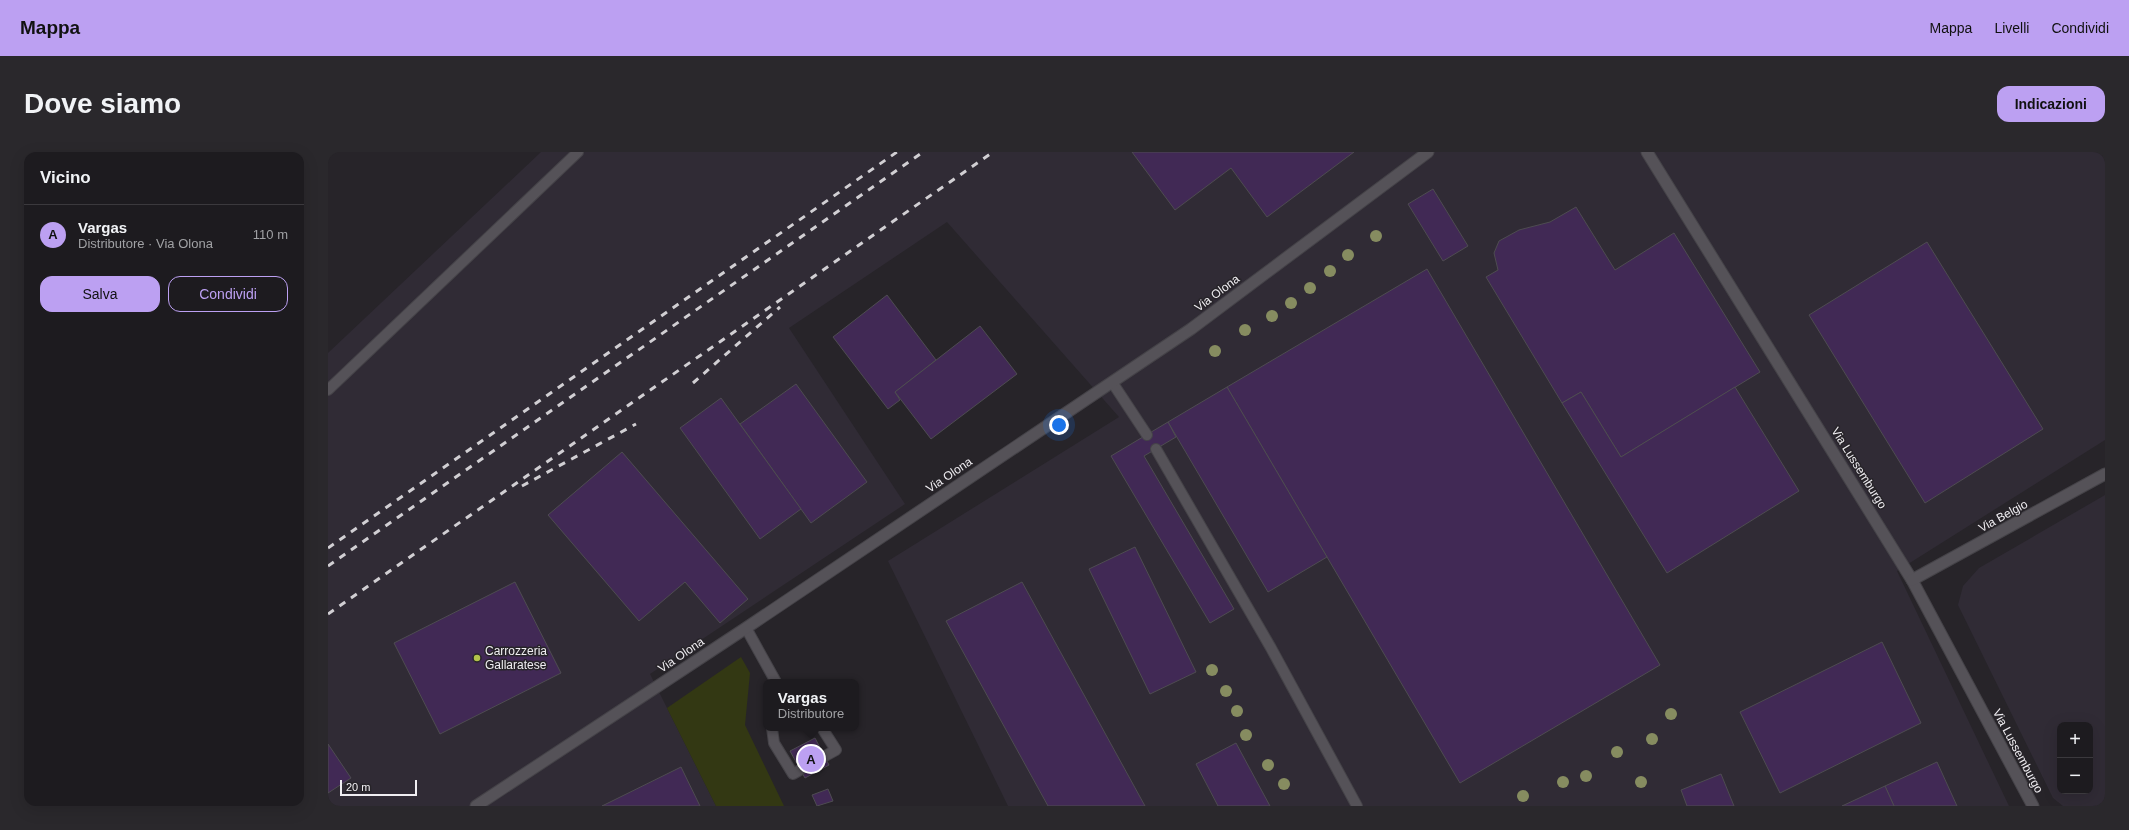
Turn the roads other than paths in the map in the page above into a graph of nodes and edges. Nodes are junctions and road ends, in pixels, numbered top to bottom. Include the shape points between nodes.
1 (578, 152) edge
2 (1428, 152) edge
3 (1647, 152) edge
4 (1112, 382) junction
5 (328, 390) edge
6 (1147, 435) dead end
7 (1156, 449) dead end
8 (2105, 474) edge
9 (1912, 580) junction
10 (746, 628) junction
11 (774, 679) edge
12 (772, 731) edge
13 (824, 731) edge
14 (825, 756) dead end
15 (800, 770) dead end
16 (476, 806) edge
17 (1357, 806) edge
18 (2033, 806) edge

1 - 5 lane
2 - 4 street, Via Olona via 1191,329
3 - 9 street, Via Lussemburgo
4 - 6 lane
4 - 10 street, Via Olona
7 - 17 lane via 1271,648
8 - 9 street, Via Belgio
9 - 18 street, Via Lussemburgo
10 - 11 lane
10 - 16 street, Via Olona
12 - 15 lane via 774,743 793,774
13 - 14 lane via 836,750

